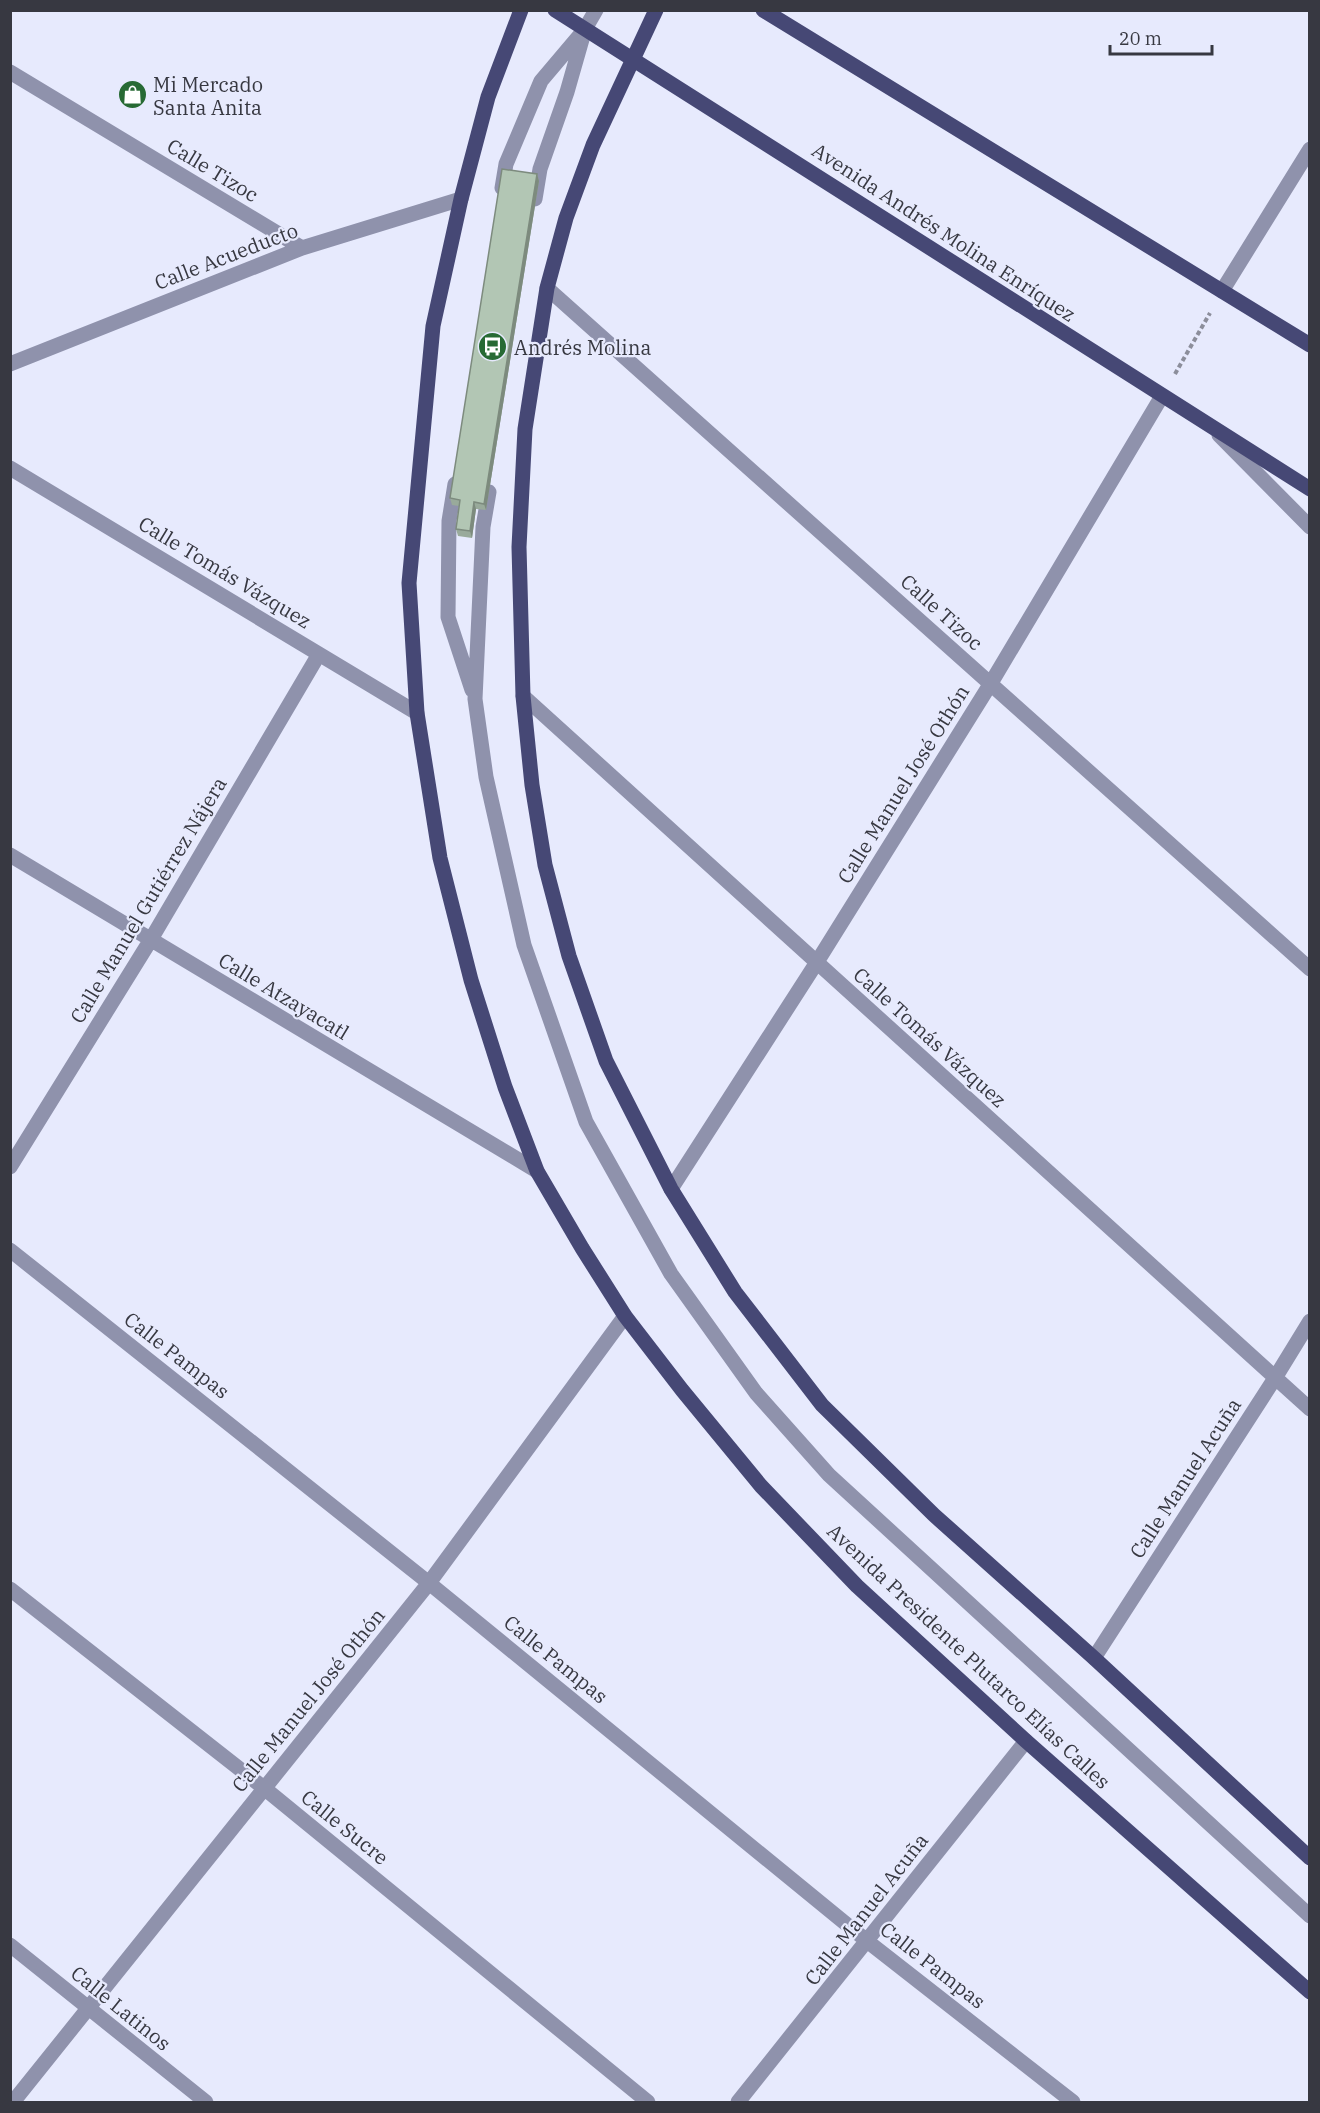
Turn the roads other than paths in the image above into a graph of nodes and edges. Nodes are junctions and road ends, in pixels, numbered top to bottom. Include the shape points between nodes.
1 (520, 10) edge
2 (555, 10) edge
3 (597, 10) edge
4 (656, 10) edge
5 (764, 10) edge
6 (585, 29) junction
7 (633, 59) junction
8 (10, 72) edge
9 (1310, 149) edge
10 (501, 198) edge
11 (461, 199) junction
12 (533, 215) edge
13 (302, 248) junction
14 (547, 288) junction
15 (1222, 291) junction
16 (1310, 345) edge
17 (10, 364) edge
18 (1162, 396) junction
19 (1211, 427) junction
20 (458, 464) edge
21 (10, 468) edge
22 (490, 480) edge
23 (1310, 489) edge
24 (1310, 527) edge
25 (319, 654) junction
26 (991, 683) junction
27 (523, 696) junction
28 (476, 699) junction
29 (417, 713) junction
30 (10, 855) edge
31 (150, 941) junction
32 (817, 962) junction
33 (1310, 969) edge
34 (10, 1167) edge
35 (537, 1171) junction
36 (670, 1189) junction
37 (10, 1250) edge
38 (624, 1316) junction
39 (1310, 1321) edge
40 (1275, 1378) junction
41 (1310, 1409) edge
42 (429, 1583) junction
43 (10, 1589) edge
44 (1094, 1658) junction
45 (1026, 1741) junction
46 (264, 1788) junction
47 (1310, 1858) edge
48 (1310, 1916) edge
49 (867, 1941) junction
50 (10, 1946) edge
51 (1310, 1992) edge
52 (89, 2009) junction
53 (13, 2103) edge
54 (206, 2103) edge
55 (648, 2103) edge
56 (738, 2103) edge
57 (1073, 2103) edge

1 - 11 main road, Avenida Presidente Plutarco Elías Calles via 488,97
2 - 6 main road, Avenida Andrés Molina Enríquez
3 - 6 street
4 - 7 main road
5 - 15 main road
6 - 7 main road, Avenida Andrés Molina Enríquez
6 - 10 street via 542,81 506,164
6 - 12 street via 540,169
7 - 14 main road via 593,145 566,218
7 - 18 main road, Avenida Andrés Molina Enríquez
8 - 13 street, Calle Tizoc
9 - 15 street
11 - 13 street, Calle Acueducto
11 - 29 main road, Avenida Presidente Plutarco Elías Calles via 433,326 409,583
13 - 17 street, Calle Acueducto
14 - 26 street, Calle Tizoc
14 - 27 main road via 525,429 519,547
15 - 16 main road
18 - 19 main road, Avenida Andrés Molina Enríquez
18 - 26 street, Calle Manuel José Othón
19 - 23 main road, Avenida Andrés Molina Enríquez
19 - 24 street
20 - 28 street via 449,521 448,617
21 - 25 street, Calle Tomás Vázquez
22 - 28 street via 483,526
25 - 29 street, Calle Tomás Vázquez
25 - 31 street, Calle Manuel Gutiérrez Nájera
26 - 32 street, Calle Manuel José Othón
26 - 33 street, Calle Tizoc
27 - 32 street, Calle Tomás Vázquez
27 - 36 main road via 544,865 569,956 606,1061
28 - 48 street via 486,777 524,945 586,1122 671,1274 756,1393 829,1475
29 - 35 main road, Avenida Presidente Plutarco Elías Calles via 440,858 471,980
30 - 31 street, Calle Atzayacatl
31 - 34 street, Calle Manuel Gutiérrez Nájera
31 - 35 street, Calle Atzayacatl
32 - 36 street, Calle Manuel José Othón
32 - 40 street, Calle Tomás Vázquez
35 - 38 main road, Avenida Presidente Plutarco Elías Calles
36 - 44 main road via 735,1292 822,1404 933,1515
37 - 42 street, Calle Pampas
38 - 42 street, Calle Manuel José Othón
38 - 45 main road, Avenida Presidente Plutarco Elías Calles via 761,1486 857,1586
39 - 40 street, Calle Manuel Acuña
40 - 41 street, Calle Tomás Vázquez
40 - 44 street, Calle Manuel Acuña
42 - 46 street, Calle Manuel José Othón
42 - 49 street, Calle Pampas
43 - 46 street, Calle Sucre
44 - 47 main road
45 - 49 street, Calle Manuel Acuña
45 - 51 main road, Avenida Presidente Plutarco Elías Calles
46 - 52 street, Calle Manuel José Othón
46 - 55 street, Calle Sucre
49 - 56 street, Calle Manuel Acuña
49 - 57 street, Calle Pampas
50 - 52 street, Calle Latinos
52 - 53 street, Calle Manuel José Othón
52 - 54 street, Calle Latinos

